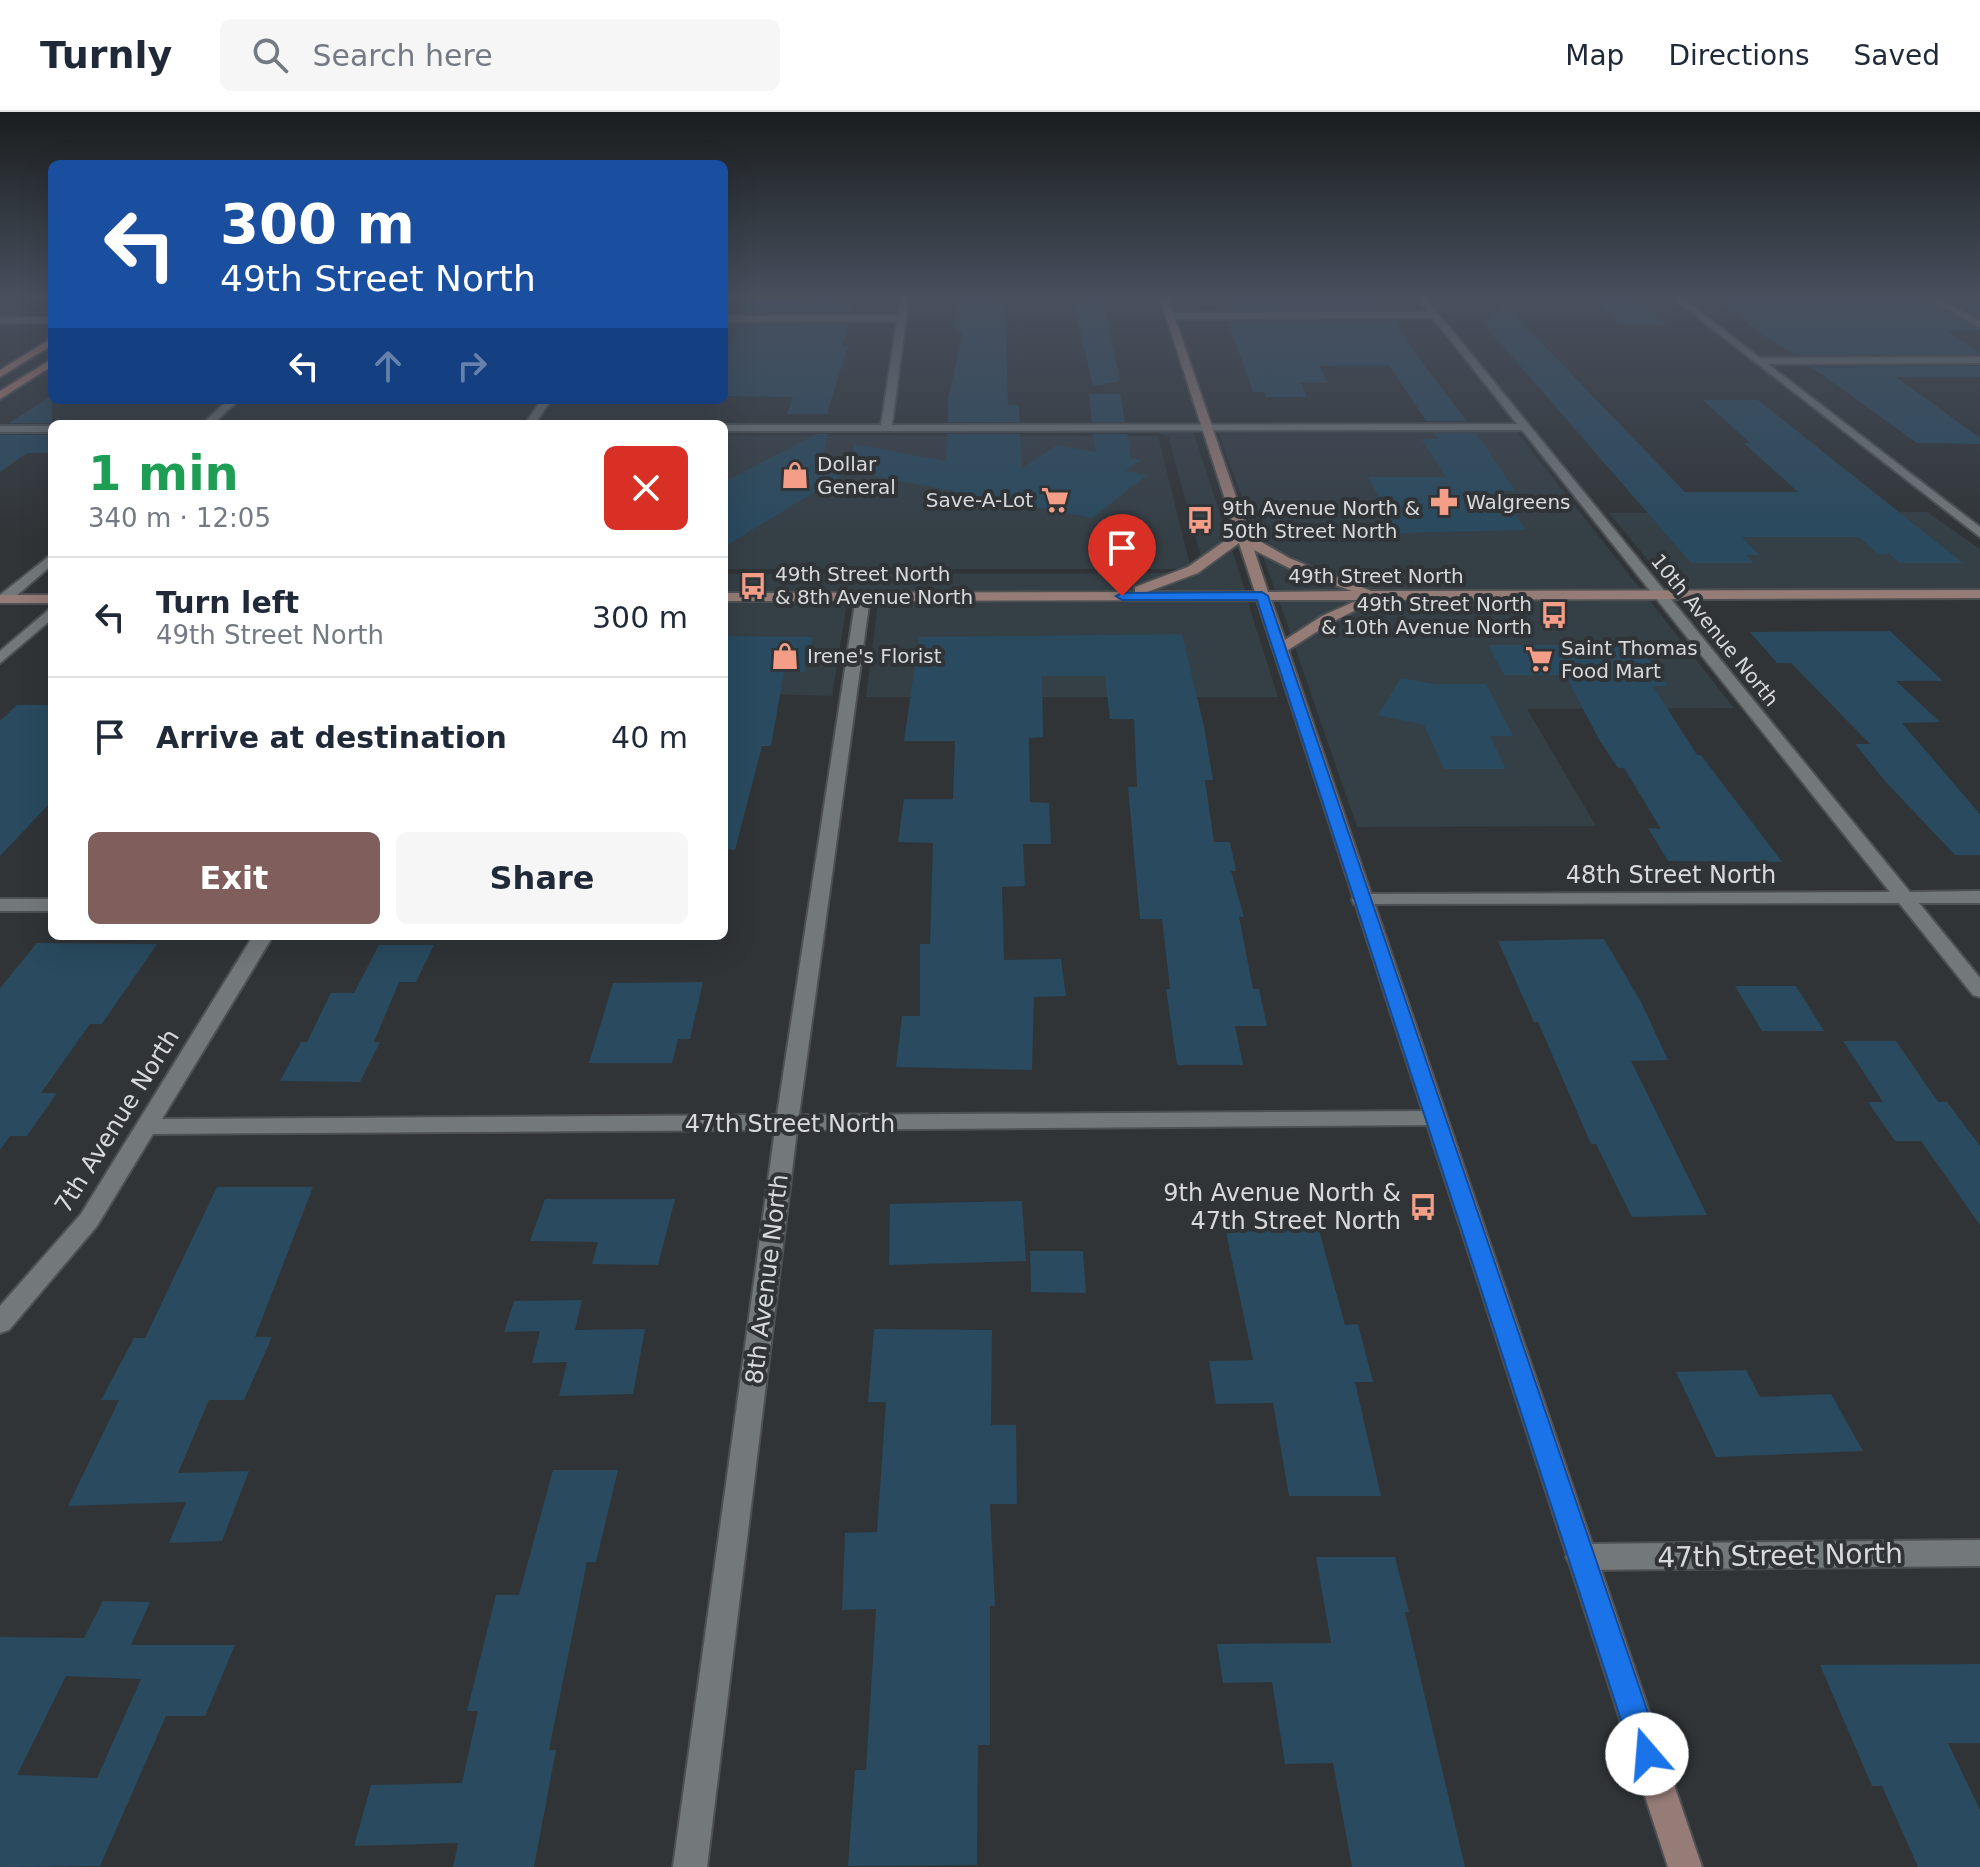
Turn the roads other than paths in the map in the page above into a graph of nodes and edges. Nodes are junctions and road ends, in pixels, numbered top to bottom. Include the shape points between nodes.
1 (29, 377) edge
2 (893, 377) edge
3 (1189, 377) edge
4 (1485, 377) edge
5 (1778, 377) edge
6 (0, 396) edge
7 (230, 404) edge
8 (212, 420) edge
9 (886, 427) junction
10 (1526, 427) junction
11 (728, 428) edge
12 (1204, 428) junction
13 (0, 429) edge
14 (48, 429) edge
15 (1980, 533) edge
16 (1241, 535) junction
17 (48, 561) edge
18 (1980, 594) edge
19 (1661, 595) junction
20 (1122, 596) junction
21 (1262, 596) junction
22 (1377, 596) junction
23 (728, 597) edge
24 (863, 597) junction
25 (2, 599) edge
26 (48, 599) edge
27 (48, 615) edge
28 (1280, 649) junction
29 (0, 659) edge
30 (1904, 897) junction
31 (1980, 897) edge
32 (1361, 900) junction
33 (0, 905) edge
34 (48, 905) edge
35 (261, 940) edge
36 (1980, 991) edge
37 (1434, 1118) junction
38 (787, 1124) junction
39 (145, 1127) junction
40 (0, 1323) edge
41 (1980, 1553) edge
42 (1581, 1557) junction
43 (690, 1867) edge
44 (1685, 1867) edge

1 - 6 main road
2 - 9 street
3 - 12 street
4 - 10 street, 10th Avenue North
5 - 15 street
7 - 8 street
9 - 11 street
9 - 12 street
10 - 12 street
10 - 19 street, 10th Avenue North
12 - 16 street
13 - 14 street
16 - 20 street via 1193,570
16 - 21 street
16 - 22 street via 1302,568
17 - 25 street
18 - 19 street, 49th Street North
19 - 22 street, 49th Street North
19 - 30 street, 10th Avenue North
20 - 21 street, 49th Street North
20 - 24 street, 49th Street North
21 - 22 street, 49th Street North
21 - 28 street
22 - 28 street
23 - 24 street, 49th Street North
24 - 38 street, 8th Avenue North
25 - 26 street
27 - 29 street
28 - 32 street
30 - 31 street, 48th Street North
30 - 32 street, 48th Street North
30 - 36 street, 10th Avenue North
32 - 37 street
33 - 34 street
35 - 39 street, 7th Avenue North
37 - 38 street, 47th Street North
37 - 42 street
38 - 39 street, 47th Street North
38 - 43 street, 8th Avenue North
39 - 40 street, 7th Avenue North via 89,1220
41 - 42 street, 47th Street North
42 - 44 street

